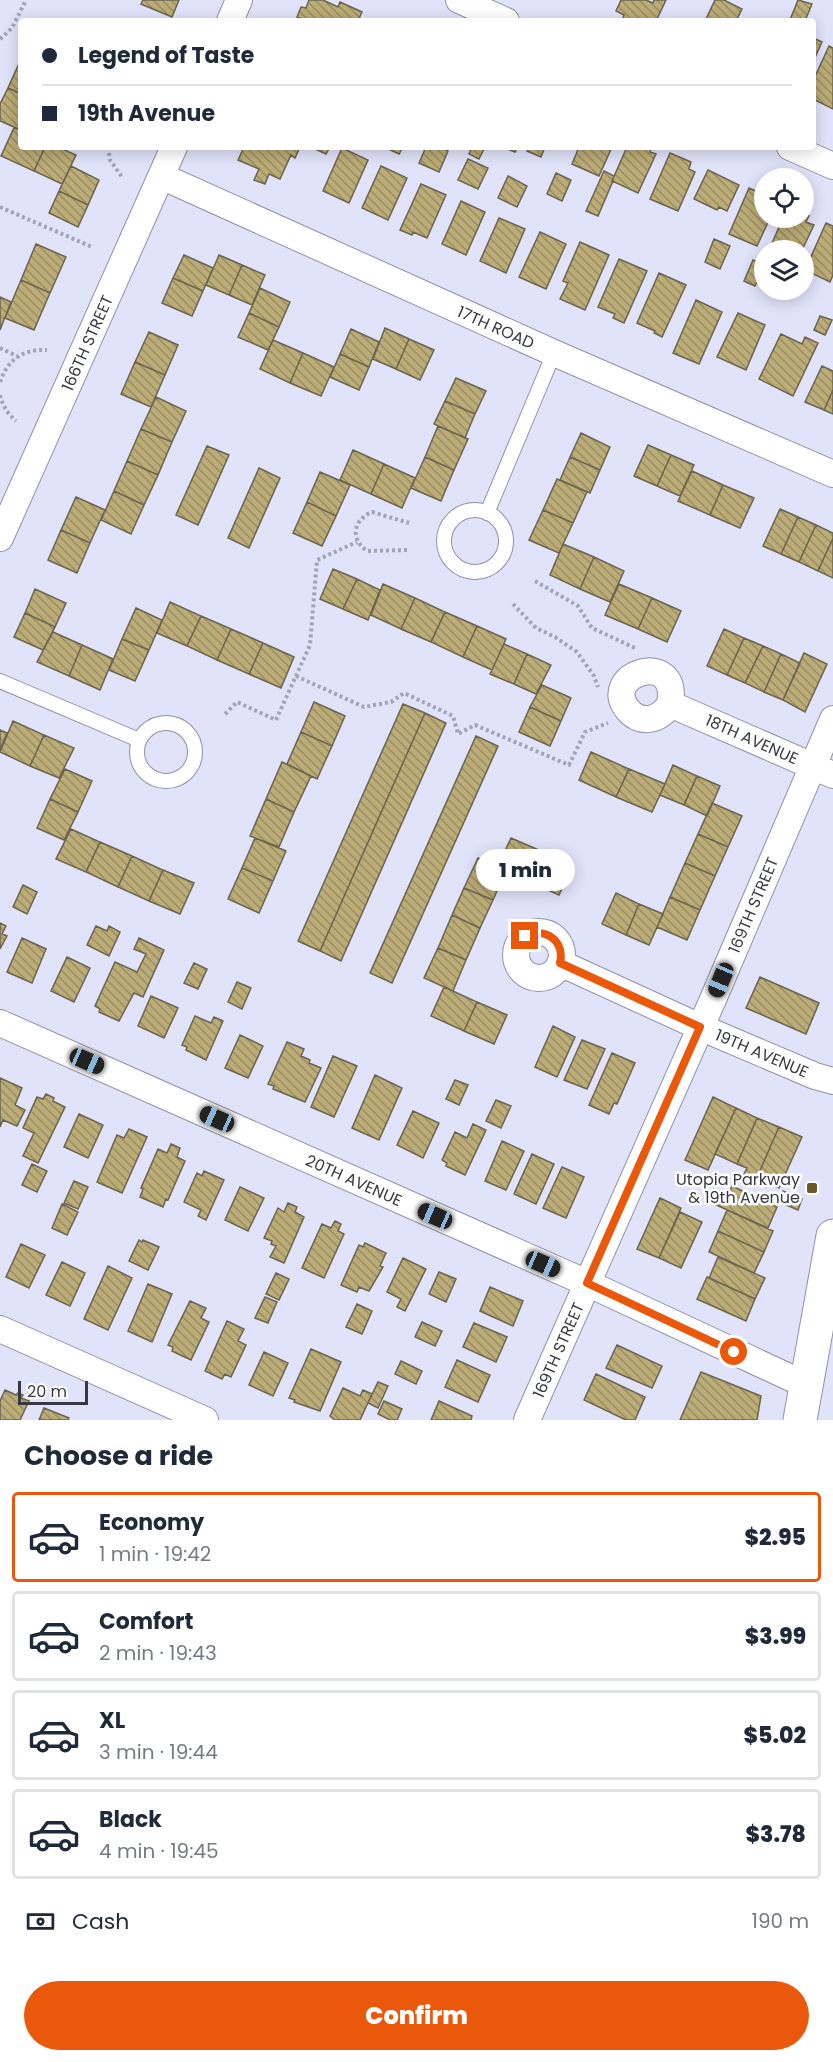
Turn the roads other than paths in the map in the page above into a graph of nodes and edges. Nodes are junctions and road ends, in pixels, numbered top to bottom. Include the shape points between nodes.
1 (239, 0) edge
2 (459, 0) edge
3 (231, 18) edge
4 (499, 18) edge
5 (173, 150) edge
6 (797, 150) edge
7 (833, 166) edge
8 (161, 176) junction
9 (554, 353) junction
10 (833, 474) edge
11 (488, 513) junction
12 (0, 538) edge
13 (0, 681) edge
14 (670, 704) dead end
15 (833, 719) edge
16 (139, 740) junction
17 (823, 771) edge
18 (560, 963) dead end
19 (0, 1023) edge
20 (700, 1027) junction
21 (833, 1081) edge
22 (833, 1236) edge
23 (587, 1283) junction
24 (0, 1329) edge
25 (806, 1385) junction
26 (205, 1420) edge
27 (527, 1420) edge
28 (800, 1420) edge

1 - 3 street
2 - 4 street
5 - 8 street, 166TH STREET
6 - 7 street
8 - 9 street, 17TH ROAD
8 - 12 street, 166TH STREET
9 - 10 street, 17TH ROAD
9 - 11 lane
11 - 11 lane via 468,511 450,522 445,551 457,567 477,572 495,565 502,557 502,527
13 - 16 lane
14 - 17 street, 18TH AVENUE
15 - 17 street, 169TH STREET
16 - 16 lane via 160,723 178,726 194,748 191,766 168,781 149,776 137,760
17 - 20 street, 169TH STREET
18 - 20 street, 19TH AVENUE
19 - 23 street, 20TH AVENUE
20 - 21 street, 19TH AVENUE
20 - 23 street, 169TH STREET
22 - 25 main road
23 - 25 street, 20TH AVENUE
23 - 27 street, 169TH STREET
24 - 26 street
25 - 28 main road

